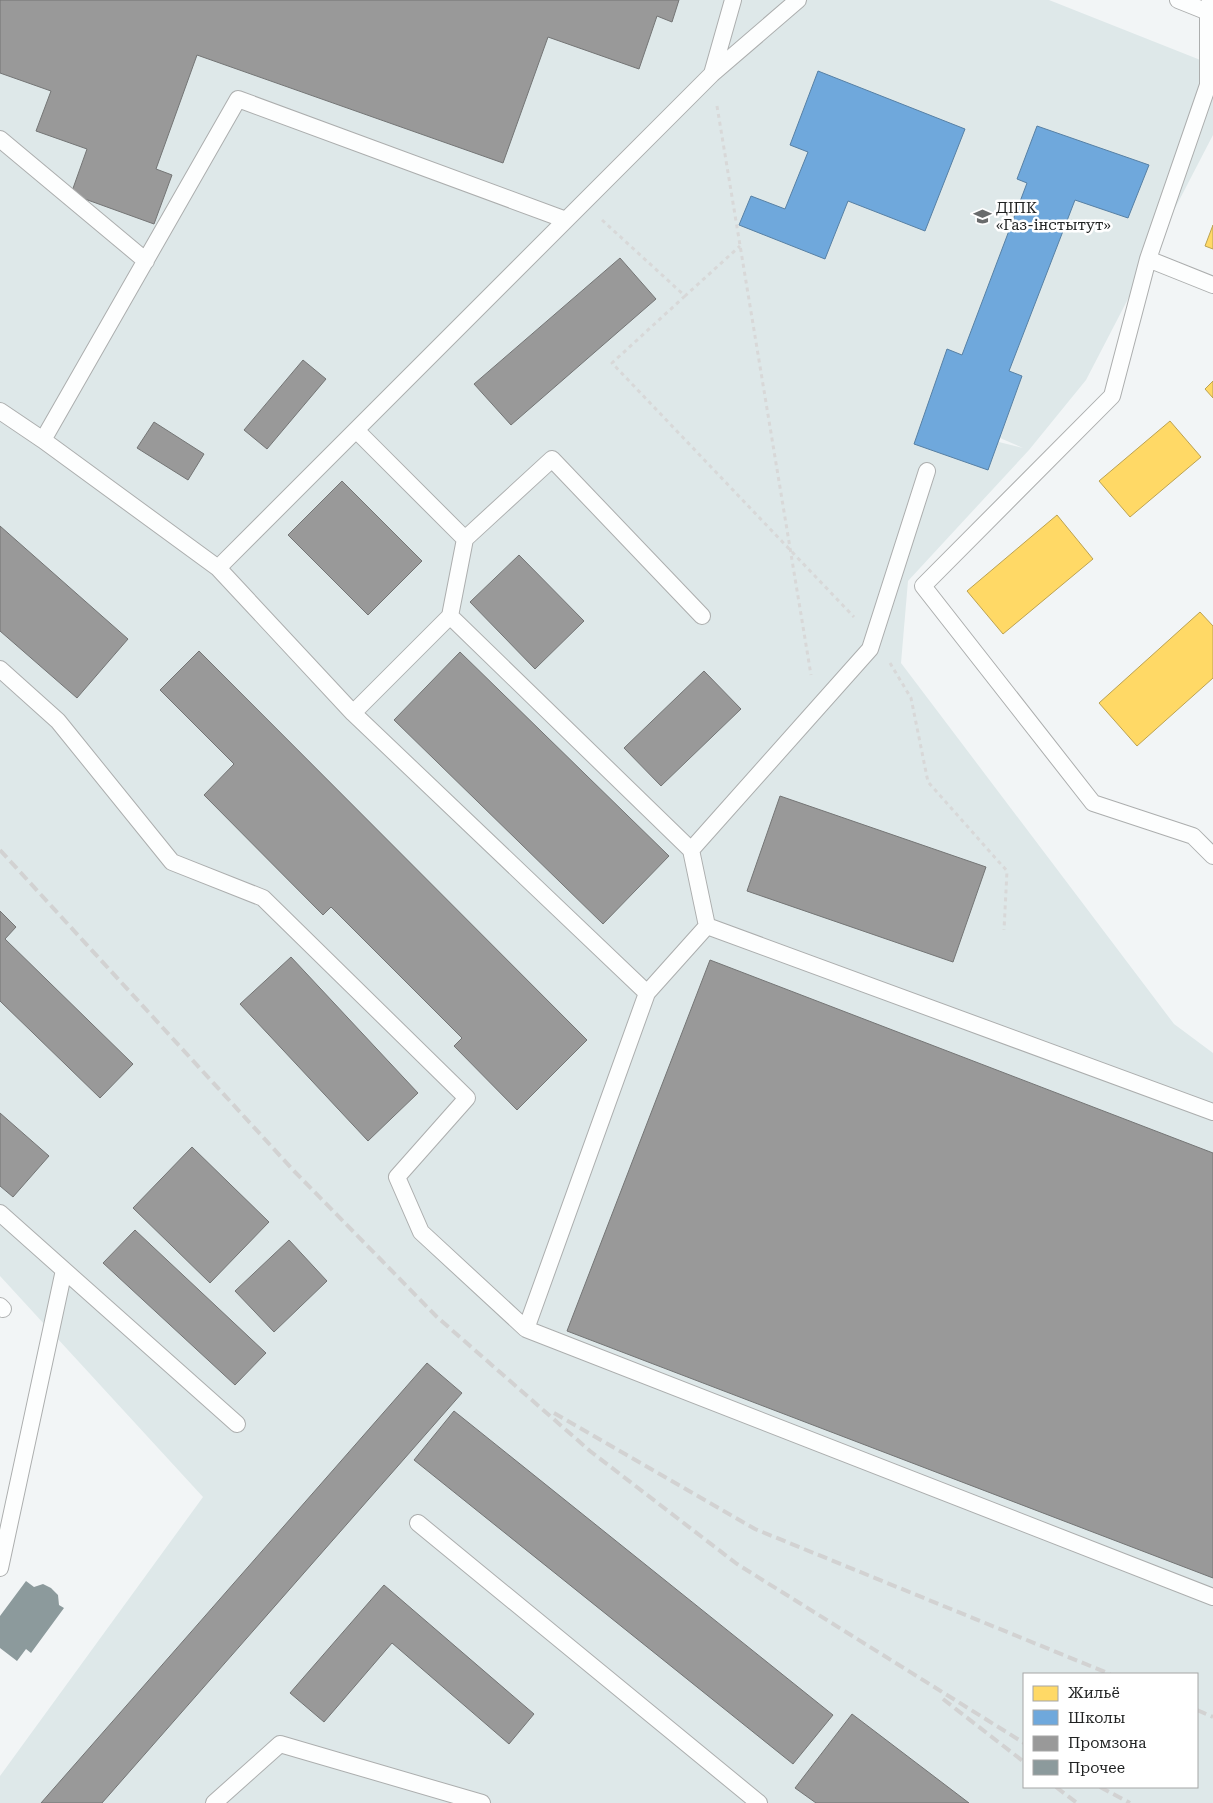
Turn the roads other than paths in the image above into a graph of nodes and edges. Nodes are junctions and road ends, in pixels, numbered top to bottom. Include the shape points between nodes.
1 (733, 0) edge
2 (798, 0) edge
3 (1178, 0) edge
4 (1209, 6) edge
5 (712, 74) junction
6 (0, 139) edge
7 (566, 220) junction
8 (1148, 259) junction
9 (146, 261) junction
10 (1213, 285) edge
11 (0, 411) edge
12 (356, 430) junction
13 (43, 440) junction
14 (927, 471) dead end
15 (465, 539) junction
16 (218, 568) junction
17 (450, 616) junction
18 (702, 616) dead end
19 (0, 669) edge
20 (353, 713) junction
21 (692, 850) junction
22 (1213, 856) edge
23 (707, 926) junction
24 (647, 993) junction
25 (1213, 1112) edge
26 (0, 1213) edge
27 (64, 1270) junction
28 (526, 1329) junction
29 (237, 1424) dead end
30 (418, 1523) dead end
31 (0, 1568) edge
32 (1213, 1597) edge
33 (214, 1803) edge
34 (482, 1803) edge
35 (759, 1803) edge

1 - 5 lane
2 - 5 lane
3 - 4 lane
4 - 8 lane via 1208,85
5 - 7 lane
6 - 9 lane
7 - 9 lane via 238,99
7 - 12 lane
8 - 10 lane
8 - 22 lane via 1112,396 923,586 1093,803 1193,836
9 - 13 lane
11 - 13 lane
12 - 15 lane
12 - 16 lane
13 - 16 lane
14 - 21 lane via 870,649
15 - 17 lane
15 - 18 lane via 552,460
16 - 20 lane
17 - 20 lane
17 - 21 lane
19 - 28 lane via 58,721 172,862 263,898 468,1098 397,1177 421,1232
20 - 24 lane
21 - 23 lane
23 - 24 lane
23 - 25 lane
24 - 28 lane
26 - 27 lane
27 - 29 lane
27 - 31 lane
28 - 32 lane
30 - 35 lane
33 - 34 lane via 280,1744

